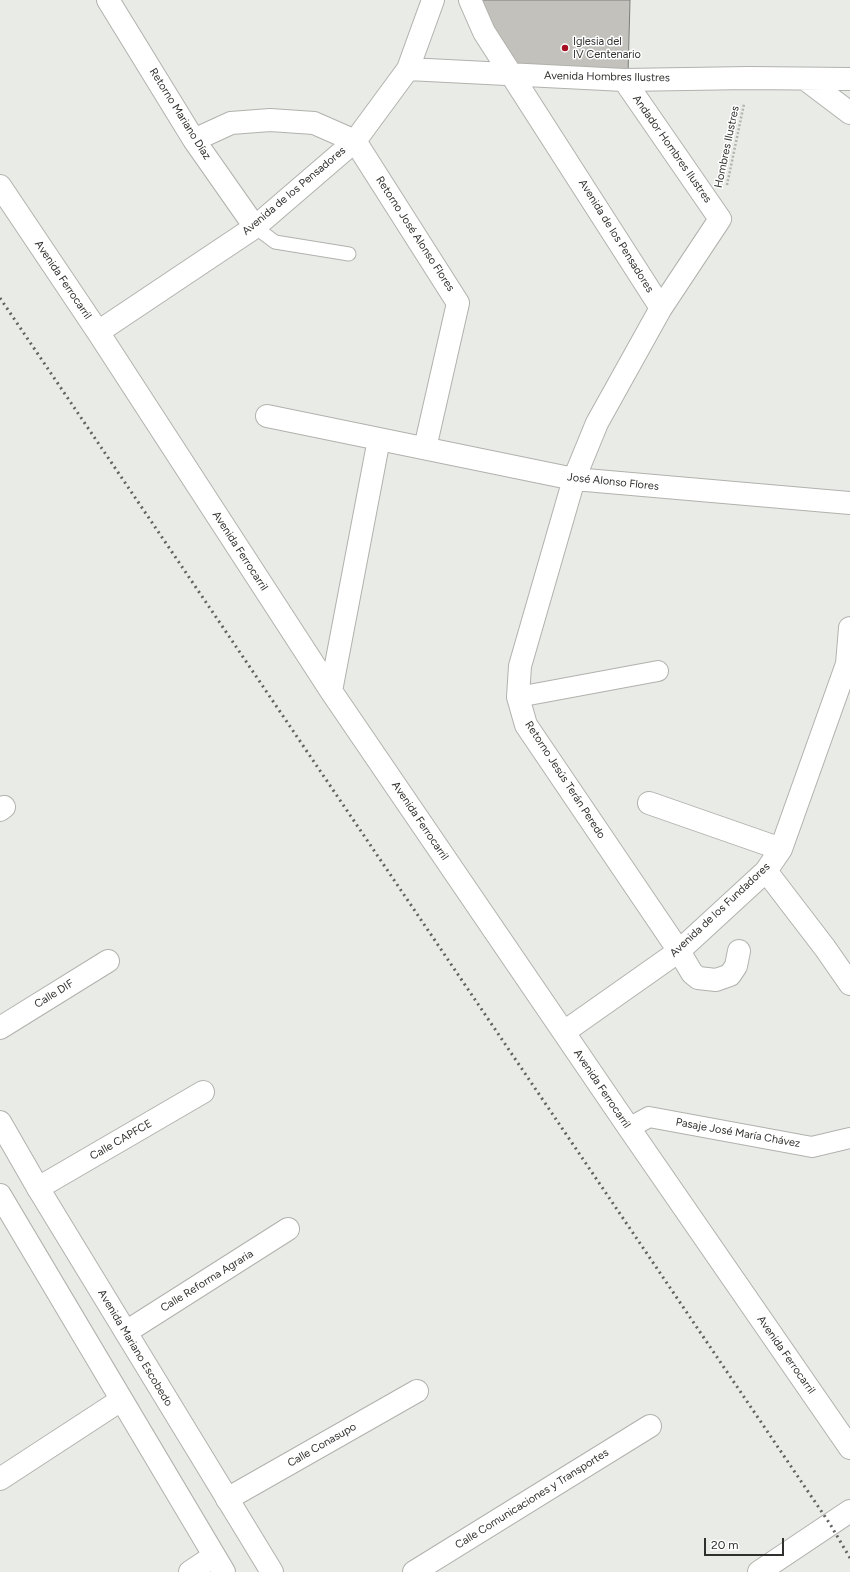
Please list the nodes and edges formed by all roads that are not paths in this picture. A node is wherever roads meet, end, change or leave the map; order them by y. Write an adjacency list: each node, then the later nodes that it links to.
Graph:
1 (108, 0): 10 (street, Retorno Mariano Díaz)
2 (433, 0): 4 (street, Avenida de los Pensadores)
3 (470, 0): 5 (street, Avenida de los Pensadores)
4 (408, 69): 5 (street, Avenida Hombres Ilustres); 11 (street, Avenida de los Pensadores)
5 (513, 74): 8 (street, Avenida Hombres Ilustres); 15 (street, Avenida de los Pensadores)
6 (805, 79): 7 (street, Avenida Hombres Ilustres); 8 (street, Avenida Hombres Ilustres); 9 (street)
7 (850, 79)
8 (624, 80): 15 (street, Andador Hombres Ilustres)
9 (850, 113)
10 (194, 140): 11 (street); 13 (street, Retorno Mariano Díaz)
11 (355, 141): 13 (street, Avenida de los Pensadores); 19 (street, Retorno José Alonso Flores)
12 (0, 186): 16 (street, Avenida Ferrocarril)
13 (255, 227): 14 (lane); 16 (street, Avenida de los Pensadores)
14 (349, 254)
15 (661, 308): 20 (street)
16 (98, 332): 24 (street, Avenida Ferrocarril)
17 (267, 416): 18 (street, José Alonso Flores)
18 (379, 439): 19 (street, José Alonso Flores); 24 (street)
19 (425, 448): 20 (street, José Alonso Flores)
20 (574, 479): 21 (street, José Alonso Flores); 25 (street, Retorno Jesús Terán Peredo)
21 (850, 503)
22 (850, 628): 27 (street, Avenida de los Fundadores)
23 (658, 671): 25 (street)
24 (331, 691): 34 (street, Avenida Ferrocarril)
25 (518, 698): 29 (street, Retorno Jesús Terán Peredo)
26 (649, 803): 27 (street)
27 (782, 850): 28 (street, Avenida de los Fundadores)
28 (766, 871): 29 (street, Avenida de los Fundadores); 32 (street)
29 (678, 951): 30 (street, Retorno Jesús Terán Peredo); 34 (street, Avenida de los Fundadores)
30 (739, 951)
31 (108, 961): 33 (street, Calle DIF)
32 (850, 984)
33 (0, 1028)
34 (564, 1032): 37 (street, Avenida Ferrocarril)
35 (203, 1092): 39 (street, Calle CAPFCE)
36 (0, 1122): 39 (street, Avenida Mariano Escobedo)
37 (629, 1128): 38 (street, Pasaje José María Chávez); 46 (street, Avenida Ferrocarril)
38 (850, 1138)
39 (38, 1188): 42 (street, Avenida Mariano Escobedo)
40 (0, 1195): 44 (street)
41 (288, 1230): 42 (street, Calle Reforma Agraria)
42 (126, 1332): 48 (street, Avenida Mariano Escobedo)
43 (417, 1391): 48 (street, Calle Conasupo)
44 (122, 1400): 47 (street); 50 (street)
45 (650, 1426): 53 (street, Calle Comunicaciones y Transportes)
46 (850, 1448)
47 (0, 1479)
48 (227, 1499): 52 (street, Avenida Mariano Escobedo)
49 (850, 1511): 54 (street)
50 (219, 1564): 51 (street)
51 (190, 1572)
52 (272, 1572)
53 (414, 1572)
54 (758, 1572)

